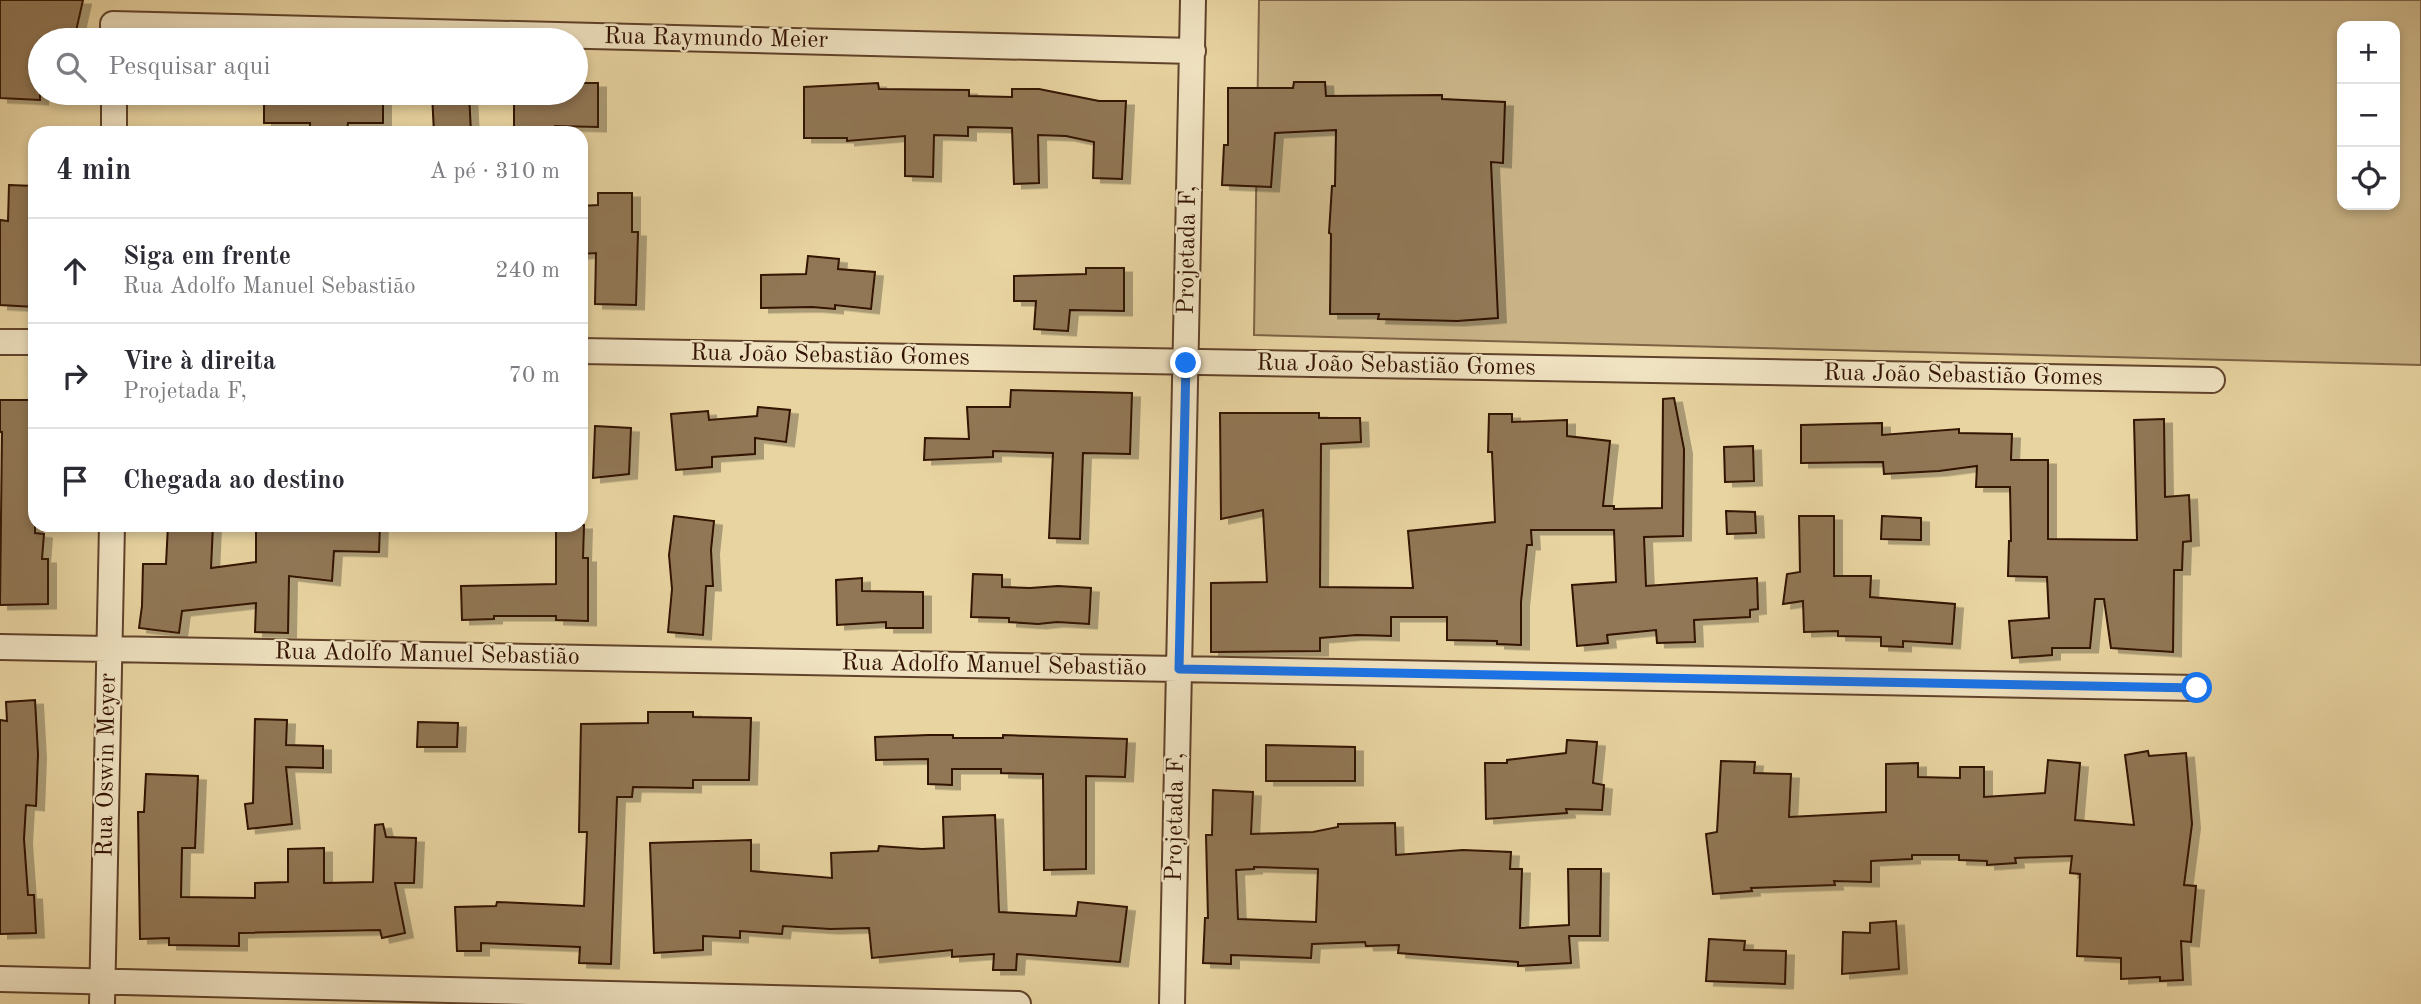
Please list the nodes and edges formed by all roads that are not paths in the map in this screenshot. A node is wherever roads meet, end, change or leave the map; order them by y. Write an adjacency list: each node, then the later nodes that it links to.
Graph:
1 (1193, 0): 3 (street, Projetada F,)
2 (588, 40): 3 (street, Rua Raymundo Meier)
3 (1193, 51): 9 (street, Projetada F,)
4 (114, 105): 5 (street)
5 (114, 126)
6 (0, 342): 7 (street)
7 (28, 342)
8 (588, 351): 9 (street, Rua João Sebastião Gomes)
9 (1186, 363): 10 (street, Rua João Sebastião Gomes); 14 (street, Projetada F,)
10 (2212, 380)
11 (112, 532): 13 (street, Rua Oswin Meyer)
12 (0, 647): 13 (street, Rua Adolfo Manuel Sebastião)
13 (109, 649): 14 (street, Rua Adolfo Manuel Sebastião); 17 (street, Rua Oswin Meyer)
14 (1179, 669): 15 (street, Rua Adolfo Manuel Sebastião); 19 (street, Projetada F,)
15 (2197, 688)
16 (0, 979): 17 (street)
17 (102, 993): 18 (street)
18 (1018, 1004)
19 (1172, 1004)

